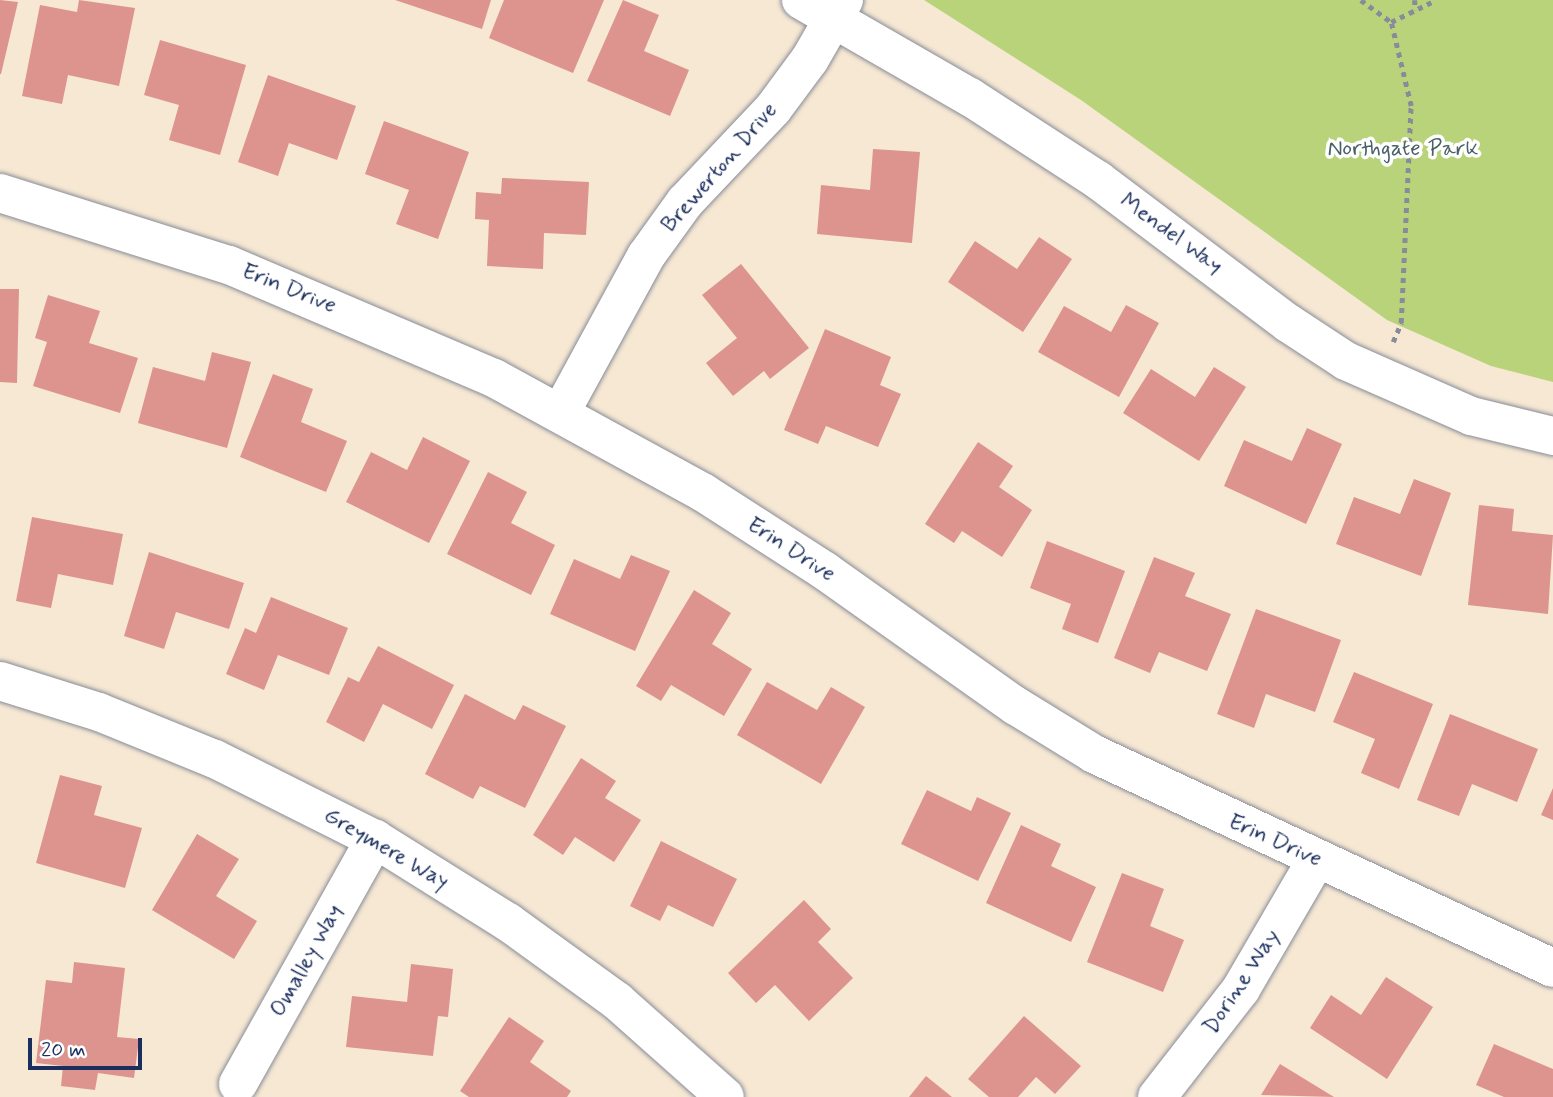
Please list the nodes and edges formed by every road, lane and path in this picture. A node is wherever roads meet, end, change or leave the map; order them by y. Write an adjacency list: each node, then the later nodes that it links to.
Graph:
1 (801, 0): 5 (street, Mendel Way)
2 (1361, 0): 7 (path)
3 (1415, 0): 6 (path)
4 (1436, 0): 6 (path)
5 (840, 9): 9 (street, Mendel Way); 10 (street, Brewerton Drive)
6 (1415, 10): 7 (path)
7 (1391, 22): 9 (path)
8 (0, 192): 10 (street, Erin Drive)
9 (1379, 378): 11 (street, Mendel Way)
10 (561, 412): 14 (street, Erin Drive)
11 (1553, 436)
12 (0, 681): 13 (street, Greymere Way)
13 (376, 839): 16 (street, Omalley Way); 17 (street, Greymere Way)
14 (1316, 860): 15 (street, Erin Drive); 18 (street, Dorine Way)
15 (1553, 968)
16 (238, 1084)
17 (725, 1097)
18 (1157, 1097)

